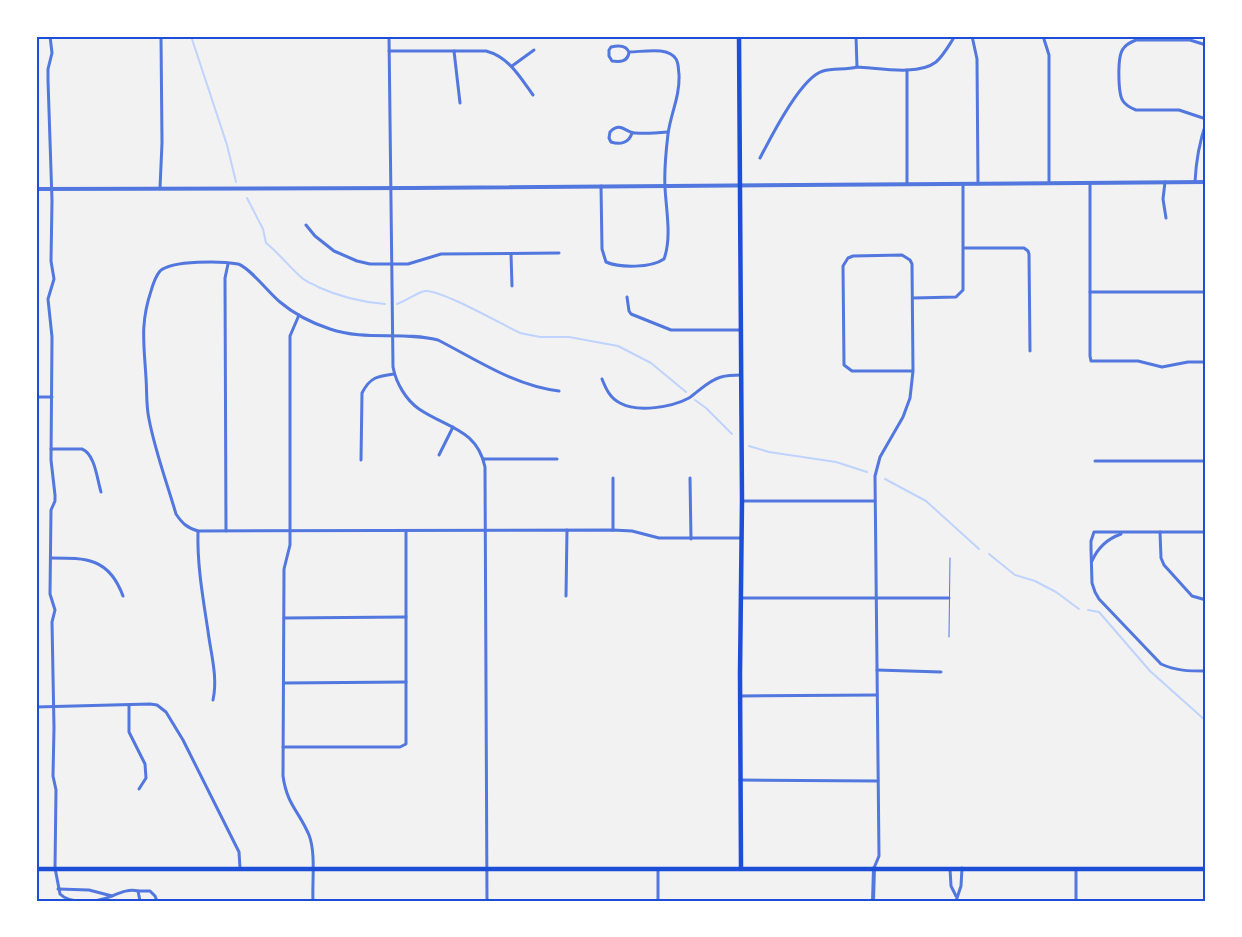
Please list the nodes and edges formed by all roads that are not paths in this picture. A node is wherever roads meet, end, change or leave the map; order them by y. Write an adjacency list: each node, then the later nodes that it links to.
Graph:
1 (50, 36): 35 (street)
2 (161, 36): 36 (street)
3 (389, 36): 11 (street)
4 (739, 36): 34 (main road)
5 (856, 36): 15 (street)
6 (955, 36): 16 (street)
7 (972, 36): 31 (street)
8 (1043, 36): 27 (street)
9 (1206, 45): 19 (street)
10 (534, 50): 14 (street)
11 (389, 51): 12 (street); 37 (street)
12 (454, 51): 14 (street); 18 (street)
13 (629, 52): 13 (street); 21 (street)
14 (512, 66): 17 (street)
15 (857, 67): 16 (street); 23 (street)
16 (907, 70): 29 (street)
17 (533, 95)
18 (460, 102)
19 (1206, 119)
20 (1206, 123): 25 (street)
21 (668, 132): 22 (street); 33 (street)
22 (632, 133): 22 (street)
23 (760, 158)
24 (1165, 182): 25 (street); 28 (street); 39 (street)
25 (1195, 182): 26 (street)
26 (1206, 182)
27 (1049, 183): 28 (street); 31 (street)
28 (1090, 183): 47 (street)
29 (907, 184): 30 (street); 34 (street)
30 (963, 184): 31 (street); 41 (street)
31 (978, 184)
32 (601, 185): 33 (street); 33 (street); 37 (street)
33 (665, 185): 34 (street)
34 (740, 185): 52 (main road)
35 (51, 188): 36 (street); 38 (street); 62 (street)
36 (160, 188): 37 (street)
37 (391, 188): 45 (street)
38 (36, 189)
39 (1166, 218)
40 (306, 225): 45 (street)
41 (964, 248): 50 (street); 54 (street)
42 (559, 253): 43 (street)
43 (511, 254): 45 (street); 46 (street)
44 (228, 264): 51 (street); 79 (street); 80 (street)
45 (392, 264): 53 (street)
46 (512, 286)
47 (1090, 292): 48 (street); 55 (street)
48 (1206, 292)
49 (627, 297): 52 (street)
50 (913, 298): 56 (street); 56 (street)
51 (299, 315): 53 (street); 81 (street)
52 (742, 330): 58 (main road)
53 (392, 336): 57 (street); 60 (street)
54 (1030, 351)
55 (1206, 362)
56 (913, 371): 75 (street)
57 (394, 374): 63 (street); 67 (street)
58 (742, 375): 59 (street); 74 (main road)
59 (602, 379)
60 (559, 391)
61 (36, 397): 62 (street)
62 (52, 397): 64 (street)
63 (453, 427): 65 (street); 68 (street)
64 (51, 449): 73 (street); 88 (street)
65 (439, 455)
66 (557, 459): 68 (street)
67 (361, 460)
68 (484, 460): 76 (street)
69 (1096, 461): 70 (street)
70 (1206, 461)
71 (613, 478): 78 (street)
72 (690, 478): 87 (street)
73 (100, 492)
74 (742, 501): 75 (street); 86 (main road)
75 (876, 501): 94 (street)
76 (486, 530): 77 (street); 82 (street); 118 (street)
77 (567, 530): 78 (street); 92 (street)
78 (613, 530): 87 (street)
79 (198, 531): 80 (street); 107 (street)
80 (226, 531): 81 (street)
81 (290, 532): 82 (street); 98 (street)
82 (406, 532): 97 (street)
83 (1160, 532): 84 (street); 85 (street); 96 (street)
84 (1206, 532)
85 (1124, 534): 90 (street); 90 (street)
86 (742, 538): 87 (street); 93 (main road)
87 (691, 539)
88 (51, 558): 91 (street); 109 (street)
89 (950, 558): 95 (lane)
90 (1092, 561): 101 (street)
91 (123, 596)
92 (566, 596)
93 (741, 598): 94 (street); 106 (main road)
94 (876, 598): 95 (street); 100 (street)
95 (949, 598): 99 (lane)
96 (1206, 600)
97 (406, 617): 98 (street); 104 (street)
98 (284, 618): 103 (street)
99 (949, 637)
100 (877, 670): 102 (street); 105 (street)
101 (1206, 671)
102 (941, 672)
103 (284, 682): 104 (street); 111 (street)
104 (406, 682): 111 (street)
105 (877, 695): 106 (street); 113 (street)
106 (740, 696): 112 (main road)
107 (212, 700)
108 (129, 705): 109 (street); 114 (street); 117 (street)
109 (54, 706): 110 (street); 116 (street)
110 (36, 707)
111 (283, 747): 125 (street)
112 (740, 780): 113 (street); 120 (main road)
113 (878, 781): 121 (street)
114 (139, 789)
115 (36, 868): 116 (main road)
116 (54, 868): 117 (main road); 127 (street)
117 (240, 868): 125 (main road)
118 (486, 868): 119 (main road); 125 (main road); 134 (street)
119 (658, 868): 120 (main road); 135 (street)
120 (741, 868): 121 (main road)
121 (874, 868): 122 (main road); 136 (street)
122 (950, 868): 123 (main road); 130 (street)
123 (962, 868): 124 (main road); 130 (street)
124 (1076, 868): 126 (main road); 137 (street)
125 (312, 869): 133 (street)
126 (1206, 869)
127 (58, 889): 129 (street); 129 (street)
128 (138, 891): 129 (street); 131 (street); 132 (street)
129 (112, 896)
130 (956, 899)
131 (140, 901)
132 (157, 901)
133 (313, 901)
134 (487, 901)
135 (658, 901)
136 (873, 901)
137 (1076, 901)

